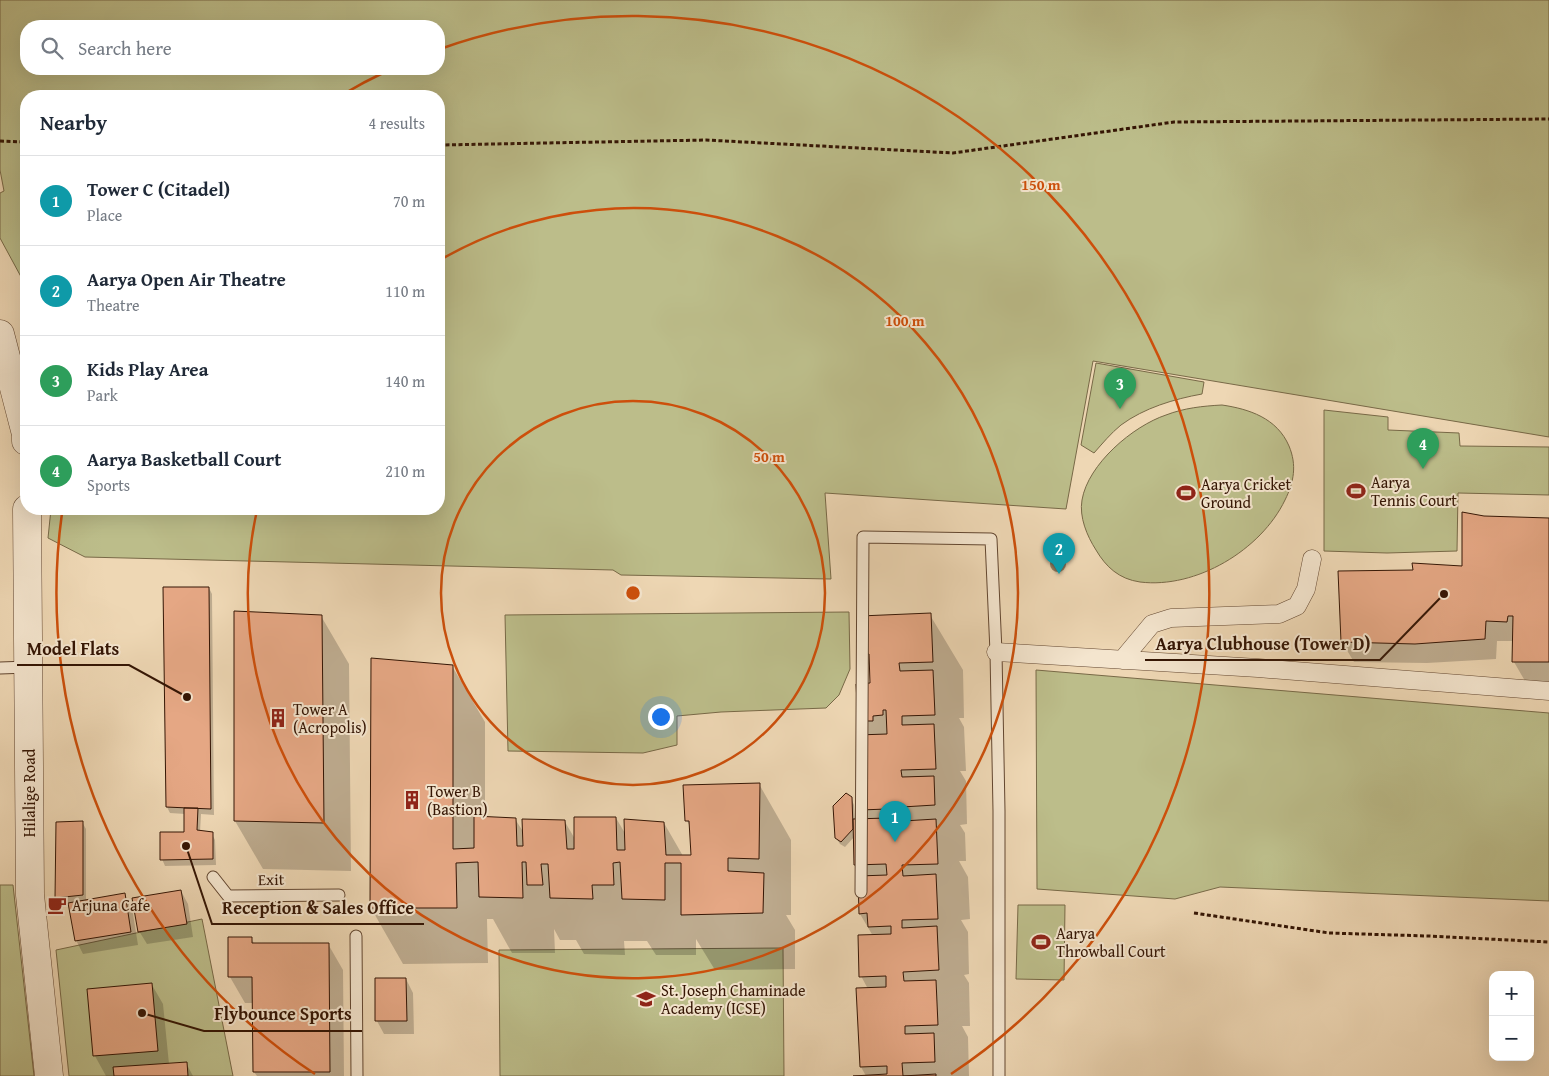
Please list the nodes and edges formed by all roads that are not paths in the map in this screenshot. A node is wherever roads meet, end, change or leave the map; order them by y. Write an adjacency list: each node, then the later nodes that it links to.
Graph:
1 (0, 334): 2 (street)
2 (20, 411)
3 (27, 515): 7 (street, Hilalige Road)
4 (1312, 559): 6 (street)
5 (996, 652): 6 (street); 11 (lane); 16 (lane)
6 (1122, 660): 9 (street)
7 (28, 667): 8 (lane); 14 (street, Hilalige Road)
8 (0, 668)
9 (1549, 691)
10 (212, 877): 12 (lane, Exit)
11 (861, 892)
12 (339, 895)
13 (356, 936): 15 (lane)
14 (49, 1076)
15 (357, 1076)
16 (999, 1076)

